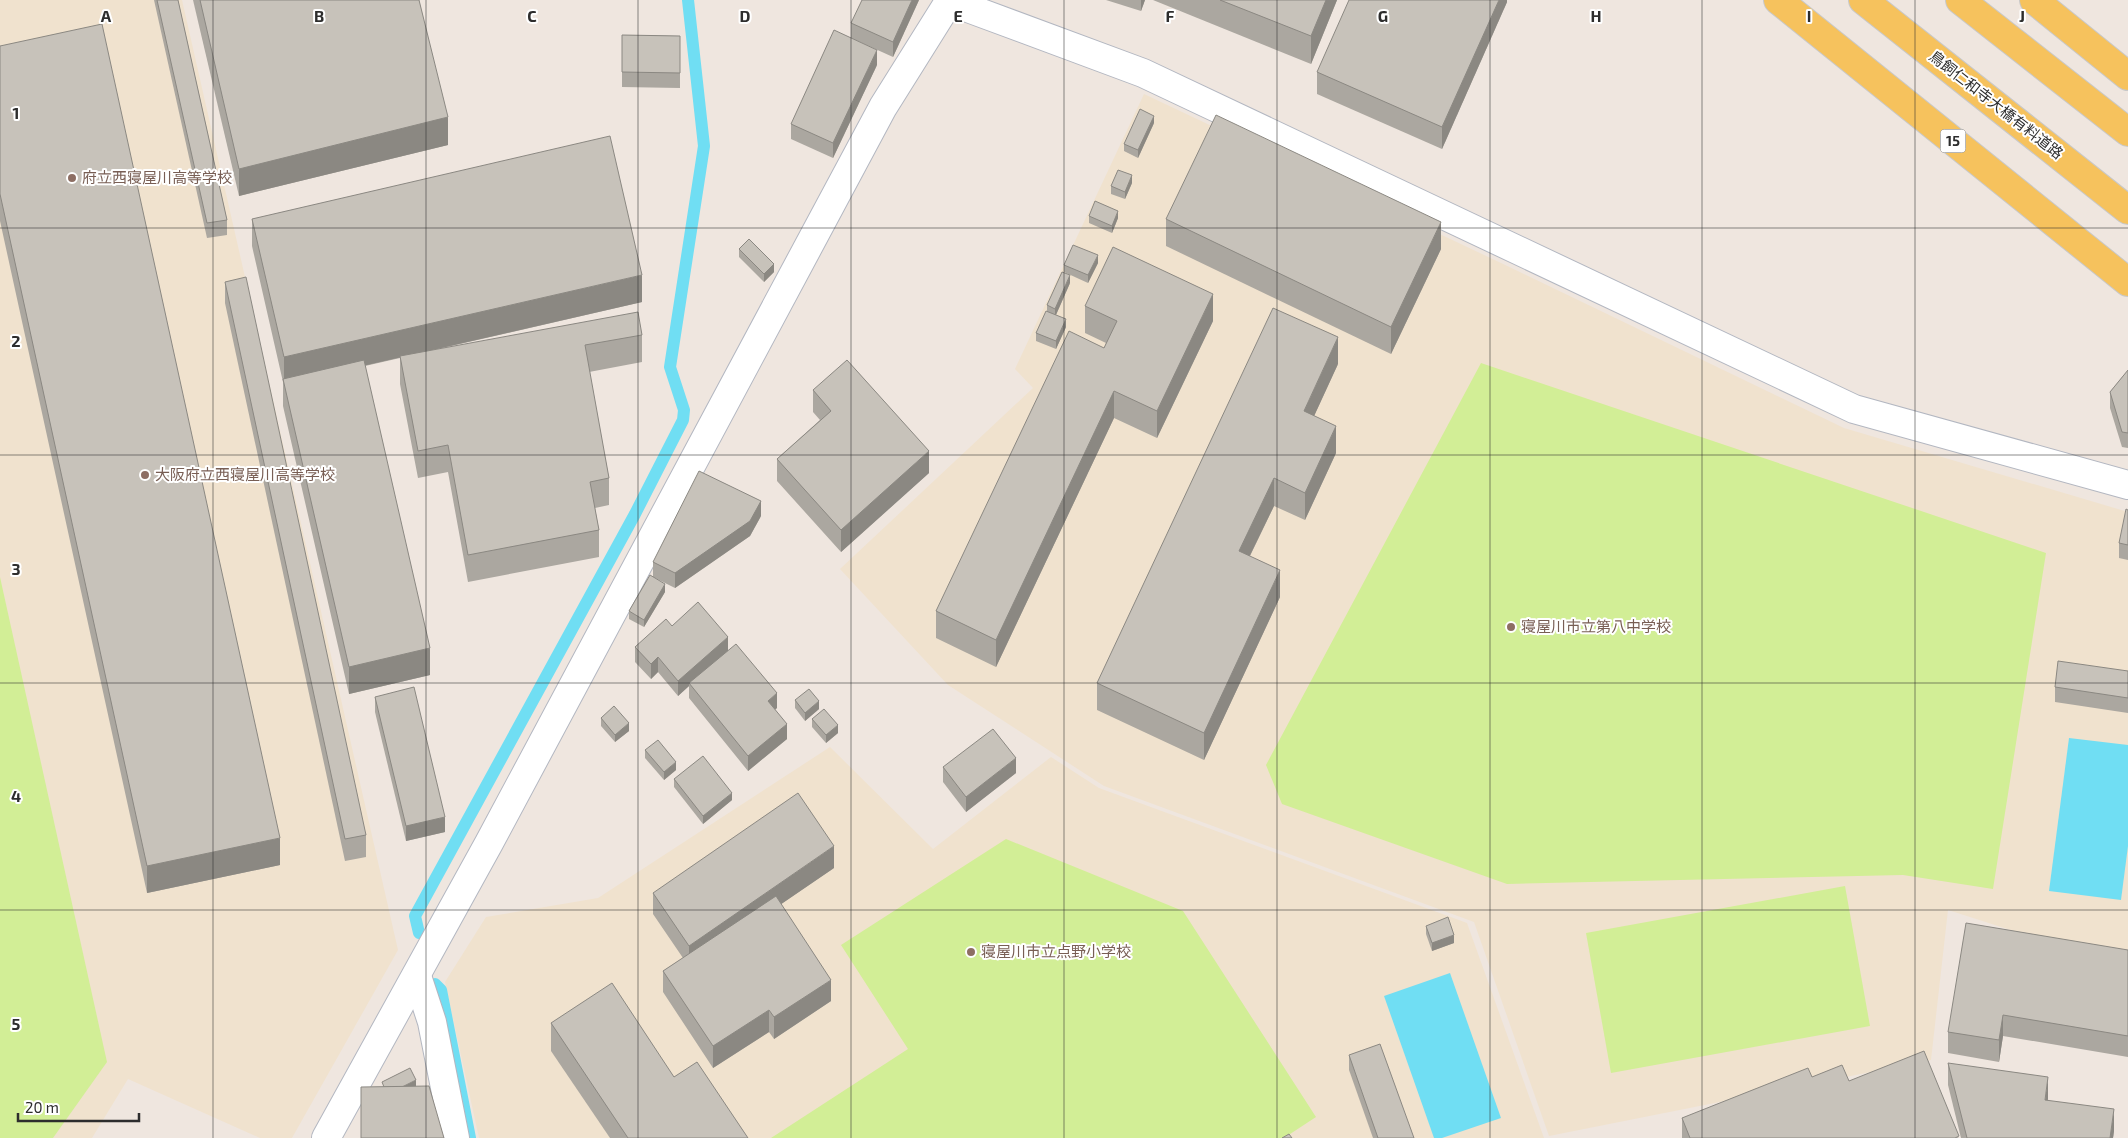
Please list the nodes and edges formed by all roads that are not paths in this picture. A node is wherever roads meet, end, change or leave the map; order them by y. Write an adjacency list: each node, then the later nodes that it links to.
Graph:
1 (949, 0): 10 (street); 11 (street)
2 (1778, 0): 9 (main road, 15)
3 (1863, 0): 8 (main road, 鳥飼仁和寺大橋有料道路)
4 (1960, 0): 7 (main road)
5 (2034, 0): 6 (main road)
6 (2128, 76)
7 (2128, 132)
8 (2128, 210)
9 (2128, 282)
10 (2128, 485)
11 (417, 976): 12 (street); 13 (street)
12 (326, 1138)
13 (455, 1138)

